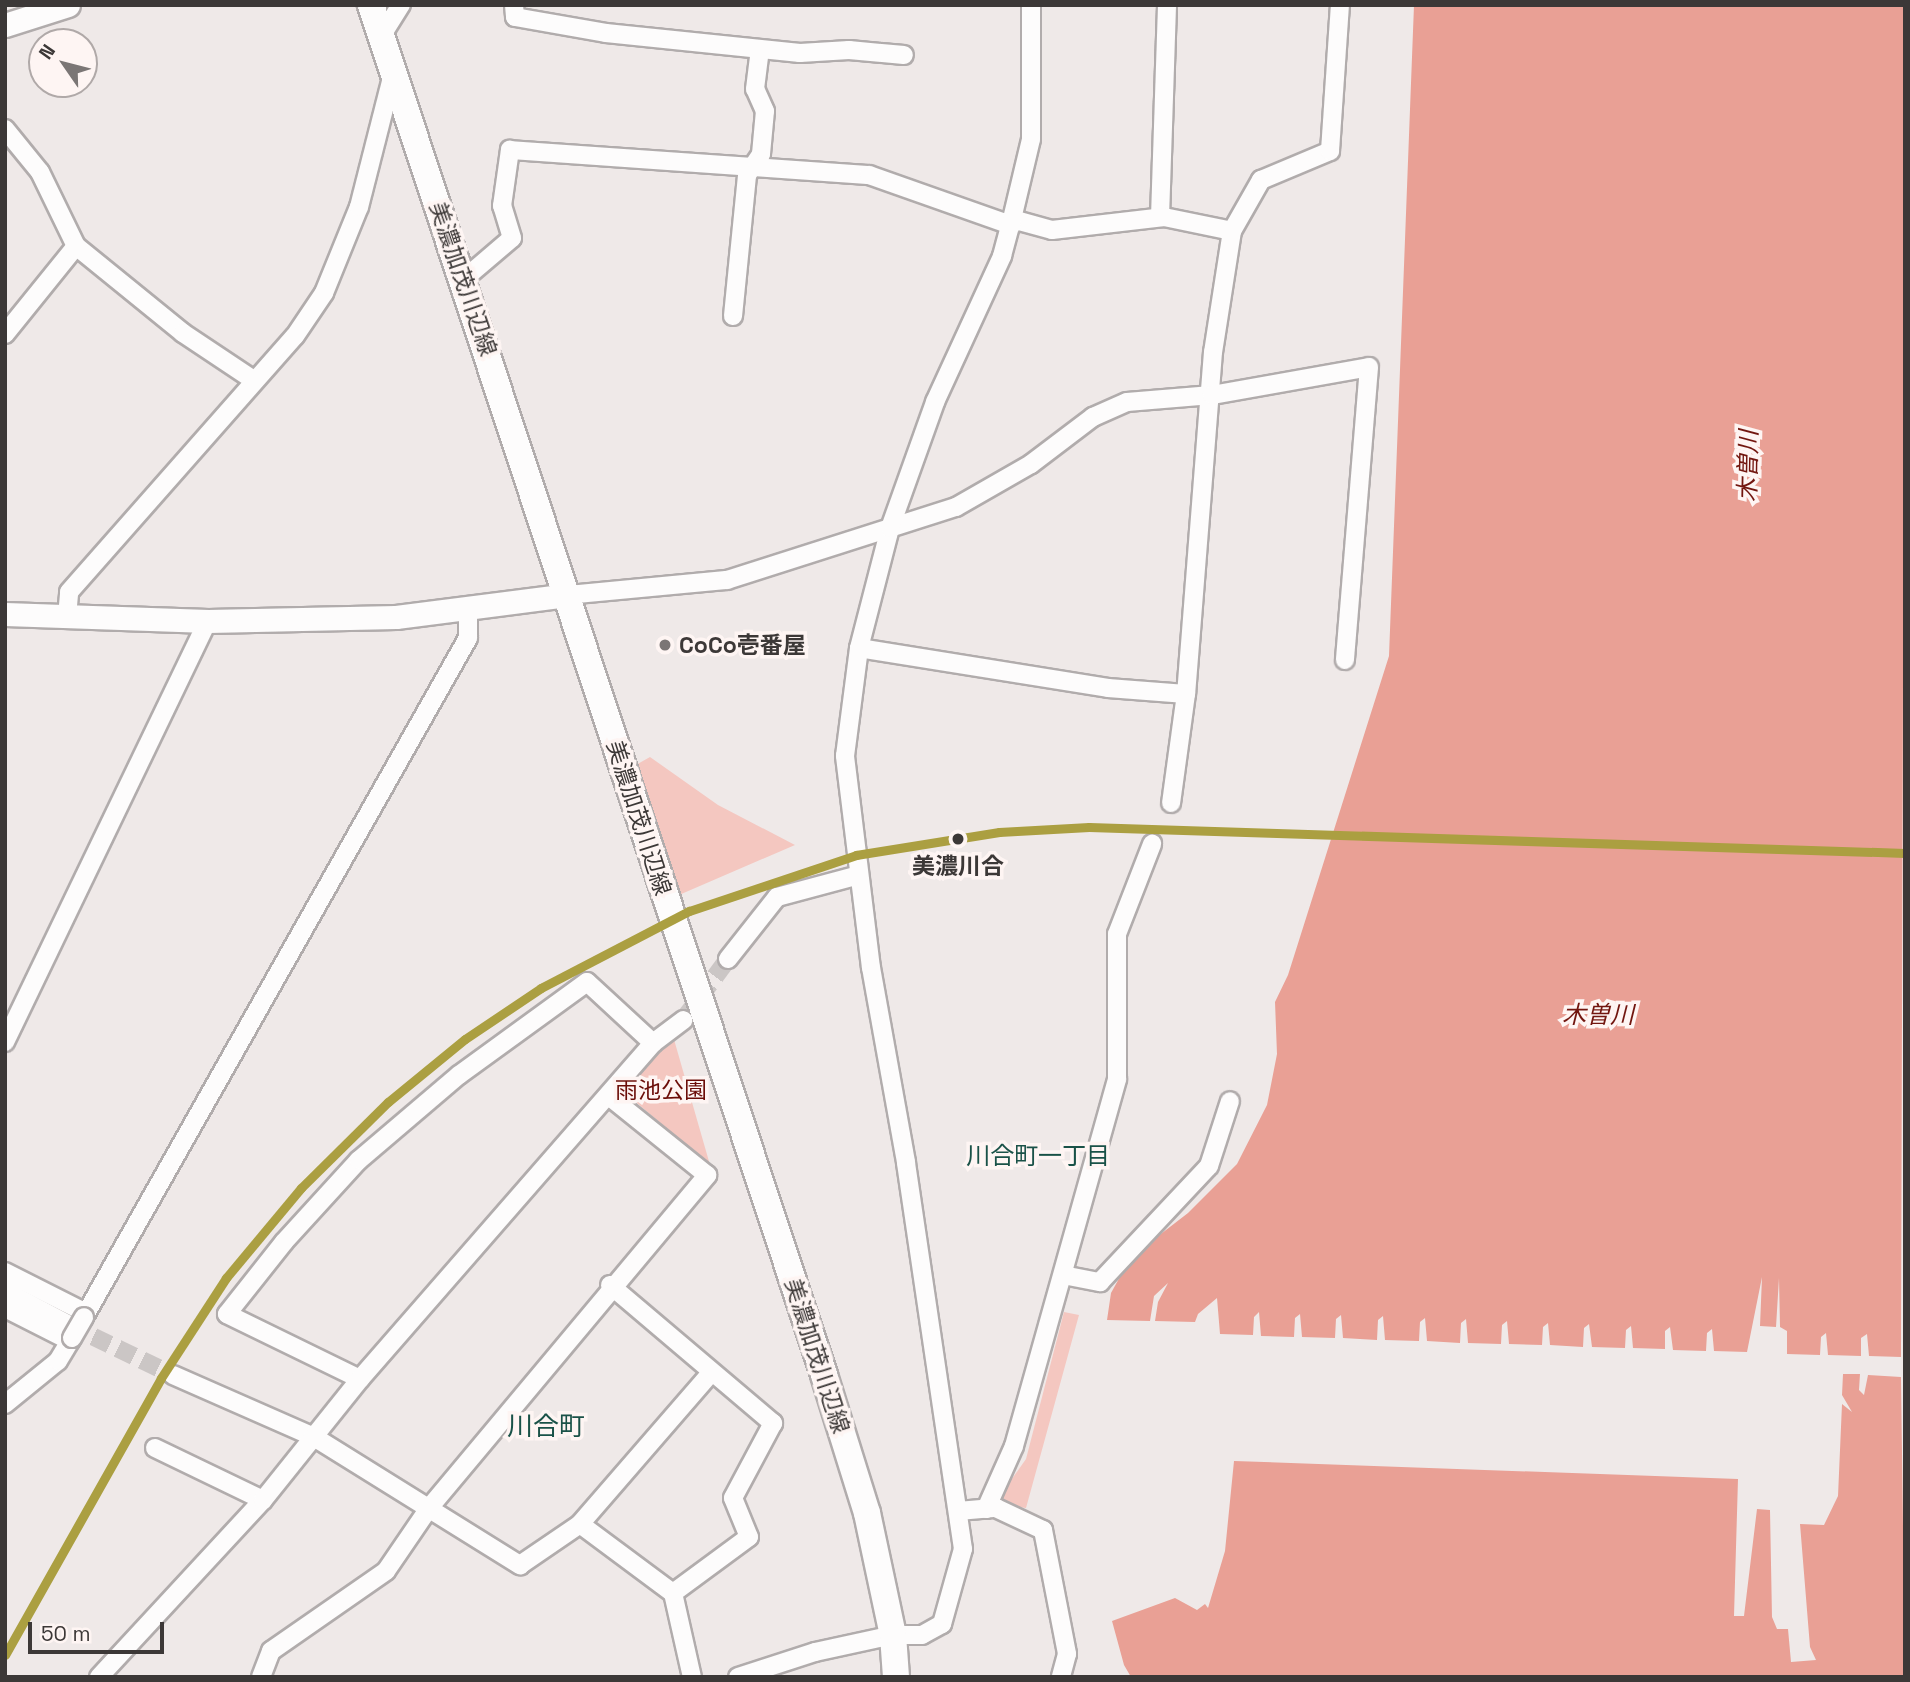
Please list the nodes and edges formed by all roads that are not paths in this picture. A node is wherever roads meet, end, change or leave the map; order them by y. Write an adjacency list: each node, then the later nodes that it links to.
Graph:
1 (68, 5): 8 (street)
2 (371, 5): 9 (main road, 美濃加茂川辺線)
3 (401, 5): 9 (street)
4 (514, 5): 10 (street)
5 (1031, 5): 16 (street)
6 (1167, 5): 15 (street)
7 (1340, 5): 17 (street)
8 (5, 25)
9 (382, 34): 12 (main road, 美濃加茂川辺線)
10 (760, 49): 11 (street); 14 (street)
11 (904, 55)
12 (393, 74): 19 (main road, 美濃加茂川辺線); 22 (street)
13 (5, 129): 18 (street)
14 (751, 168): 16 (street); 19 (street); 20 (street)
15 (1160, 217): 16 (street); 17 (street)
16 (1012, 222): 24 (street)
17 (1232, 231): 23 (street)
18 (76, 246): 21 (street); 22 (street)
19 (464, 279): 25 (main road, 美濃加茂川辺線)
20 (733, 316)
21 (5, 334)
22 (252, 379): 28 (street)
23 (1212, 395): 24 (street); 31 (street); 32 (street)
24 (890, 528): 25 (street); 30 (street)
25 (567, 595): 26 (street); 60 (main road, 美濃加茂川辺線)
26 (468, 608): 29 (street); 47 (street)
27 (5, 614): 28 (street)
28 (67, 617): 29 (street)
29 (208, 621): 38 (street)
30 (859, 649): 32 (street); 35 (street)
31 (1345, 660)
32 (1186, 694): 33 (street)
33 (1171, 803)
34 (1152, 844): 43 (street)
35 (859, 875): 36 (street); 57 (street)
36 (728, 959)
37 (682, 1020): 39 (street)
38 (5, 1042)
39 (653, 1043): 40 (street); 50 (street)
40 (610, 1097): 44 (street); 50 (street)
41 (1230, 1101): 43 (street)
42 (5, 1272): 47 (street)
43 (1063, 1275): 56 (street)
44 (610, 1285): 48 (street); 55 (street)
45 (5, 1291): 47 (street)
46 (5, 1308): 47 (street)
47 (76, 1327): 51 (street)
48 (711, 1373): 58 (street); 59 (street)
49 (173, 1376): 52 (street)
50 (360, 1379): 52 (street)
51 (5, 1404)
52 (314, 1437): 54 (street); 55 (street)
53 (155, 1448): 54 (street)
54 (263, 1500): 61 (street)
55 (429, 1508): 58 (street); 62 (street)
56 (986, 1509): 57 (street); 66 (street)
57 (958, 1511): 60 (street)
58 (580, 1524): 59 (street)
59 (673, 1593): 63 (street)
60 (893, 1635): 64 (street); 65 (main road, 美濃加茂川辺線)
61 (99, 1677)
62 (261, 1677)
63 (692, 1677)
64 (738, 1677)
65 (897, 1677)
66 (1061, 1677)

